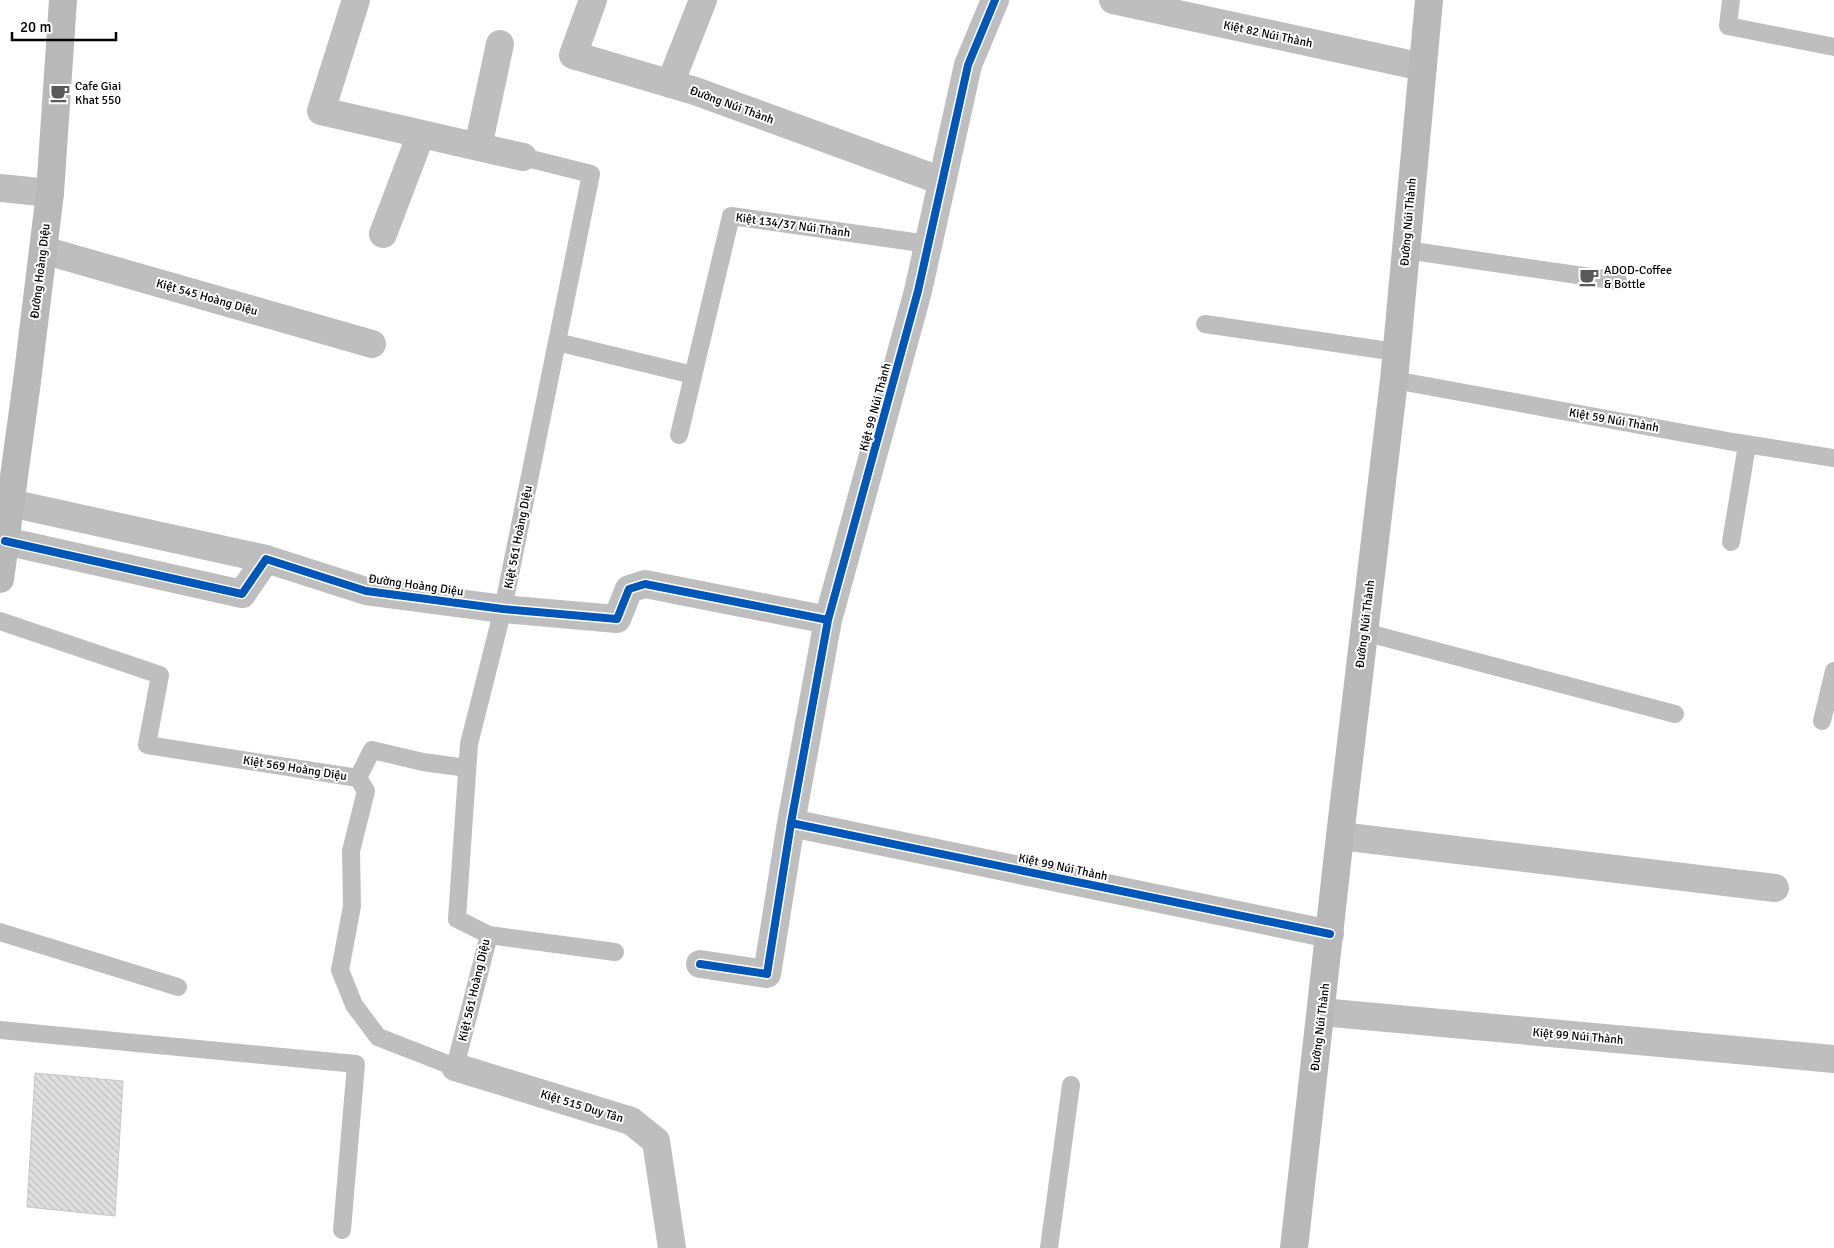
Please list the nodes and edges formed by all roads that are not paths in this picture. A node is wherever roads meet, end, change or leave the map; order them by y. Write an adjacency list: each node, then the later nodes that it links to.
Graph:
1 (63, 0): 18 (main road, Đường Hoàng Diệu)
2 (355, 0): 13 (street)
3 (593, 0): 12 (street, Đường Núi Thành)
4 (703, 0): 12 (street)
5 (995, 0): 16 (street, Kiệt 99 Núi Thành)
6 (1116, 0): 11 (street, Kiệt 82 Núi Thành)
7 (1429, 0): 11 (main road, Đường Núi Thành)
8 (1731, 0): 10 (lane)
9 (500, 44): 14 (street)
10 (1834, 48)
11 (1422, 67): 22 (main road, Đường Núi Thành)
12 (670, 84): 16 (street, Đường Núi Thành)
13 (421, 134): 14 (street); 19 (street)
14 (478, 147): 15 (street)
15 (523, 157): 25 (lane, Kiệt 561 Hoàng Diệu)
16 (942, 181): 20 (street, Kiệt 99 Núi Thành)
17 (0, 188): 18 (street)
18 (50, 193): 21 (main road, Đường Hoàng Diệu)
19 (383, 234)
20 (928, 244): 28 (lane, Kiệt 134/37 Núi Thành); 40 (street, Kiệt 99 Núi Thành)
21 (43, 250): 26 (street, Kiệt 545 Hoàng Diệu); 33 (main road, Đường Hoàng Diệu)
22 (1406, 250): 23 (lane); 27 (main road, Đường Núi Thành)
23 (1618, 281)
24 (1205, 324): 27 (lane)
25 (557, 342): 28 (lane); 39 (lane, Kiệt 561 Hoàng Diệu)
26 (372, 344)
27 (1396, 352): 29 (main road, Đường Núi Thành)
28 (693, 375): 30 (lane, Kiệt 134/37 Núi Thành)
29 (1394, 380): 31 (lane, Kiệt 59 Núi Thành); 42 (main road, Đường Núi Thành)
30 (680, 435)
31 (1747, 445): 32 (lane, Kiệt 59 Núi Thành); 35 (lane)
32 (1834, 458)
33 (7, 464): 34 (main road, Đường Hoàng Diệu)
34 (10, 503): 36 (main road, Đường Hoàng Diệu); 37 (street, Đường Hoàng Diệu)
35 (1731, 542)
36 (3, 544): 37 (street); 38 (main road, Đường Hoàng Diệu)
37 (266, 559): 39 (street, Đường Hoàng Diệu)
38 (0, 579)
39 (503, 609): 40 (street, Đường Hoàng Diệu); 46 (lane, Kiệt 561 Hoàng Diệu)
40 (828, 620): 48 (street, Kiệt 99 Núi Thành)
41 (0, 621): 47 (lane, Kiệt 569 Hoàng Diệu)
42 (1364, 632): 44 (lane); 49 (main road, Đường Núi Thành)
43 (1834, 671): 45 (lane)
44 (1675, 714)
45 (1822, 721)
46 (467, 768): 47 (lane); 53 (lane, Kiệt 561 Hoàng Diệu)
47 (358, 778): 60 (lane, Kiệt 569 Hoàng Diệu)
48 (791, 823): 52 (street, Kiệt 99 Núi Thành); 55 (street, Kiệt 99 Núi Thành)
49 (1340, 836): 50 (street); 52 (main road, Đường Núi Thành)
50 (1775, 888)
51 (0, 932): 56 (lane)
52 (1330, 934): 57 (main road, Đường Núi Thành)
53 (489, 935): 54 (lane); 60 (lane, Kiệt 561 Hoàng Diệu)
54 (615, 952)
55 (700, 964)
56 (178, 987)
57 (1321, 1012): 59 (street, Kiệt 99 Núi Thành); 65 (main road, Đường Núi Thành)
58 (0, 1030): 62 (lane)
59 (1834, 1060)
60 (456, 1067): 63 (street, Kiệt 515 Duy Tân)
61 (1071, 1086): 64 (lane)
62 (342, 1230)
63 (672, 1248)
64 (1048, 1248)
65 (1294, 1248)

